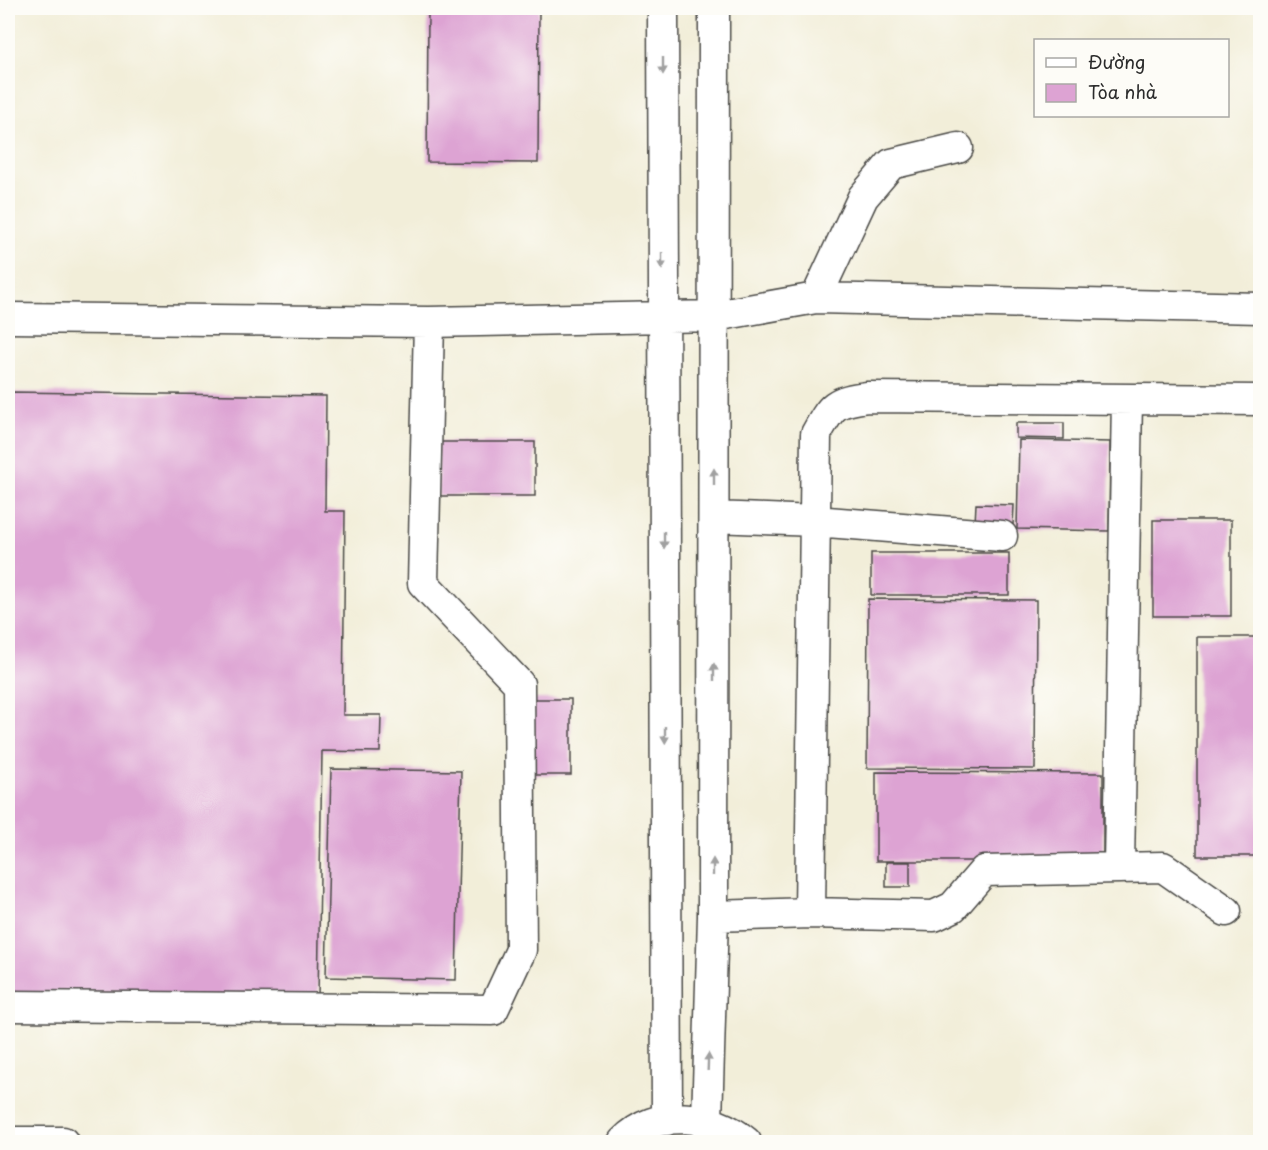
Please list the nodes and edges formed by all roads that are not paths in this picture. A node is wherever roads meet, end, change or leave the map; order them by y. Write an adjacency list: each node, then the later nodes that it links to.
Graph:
1 (663, 8): 6 (street, one-way to 6)
2 (714, 8): 7 (street)
3 (958, 148): 4 (street)
4 (816, 298): 5 (street); 7 (street)
5 (1260, 308)
6 (662, 316): 7 (street); 9 (street); 20 (street, one-way to 20)
7 (715, 316): 12 (street, one-way to 7)
8 (8, 318): 9 (street)
9 (429, 322): 19 (street)
10 (1128, 399): 11 (street); 13 (street); 15 (street)
11 (1260, 400)
12 (714, 517): 13 (street); 18 (street, one-way to 12)
13 (814, 521): 14 (street); 17 (street)
14 (1002, 536)
15 (1119, 866): 16 (street); 17 (street)
16 (1226, 911)
17 (810, 913): 18 (street)
18 (713, 916): 21 (street, one-way to 18)
19 (8, 1006)
20 (667, 1120): 21 (street); 22 (street)
21 (728, 1131): 25 (street)
22 (616, 1141)
23 (8, 1142): 24 (street)
24 (63, 1143)
25 (772, 1143)

